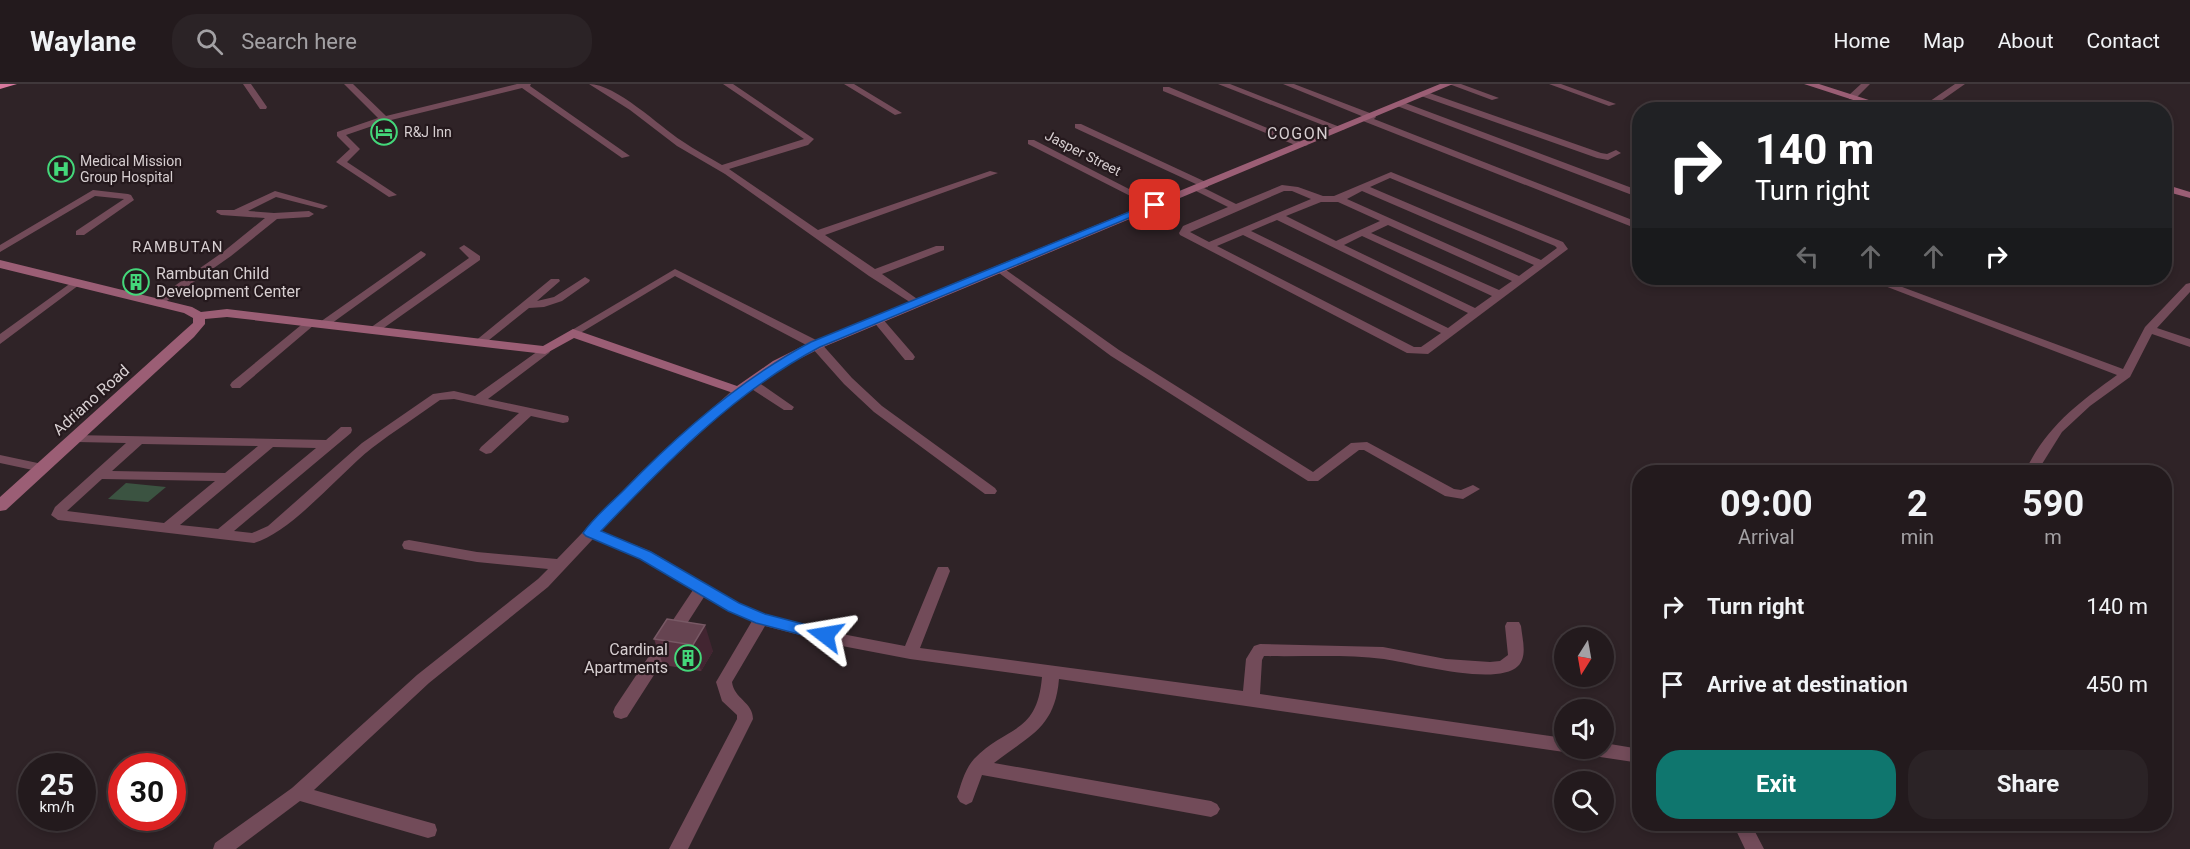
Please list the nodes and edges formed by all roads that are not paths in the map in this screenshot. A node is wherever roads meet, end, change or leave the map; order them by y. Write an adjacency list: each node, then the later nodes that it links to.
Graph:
1 (12, 84): 16 (highway)
2 (247, 84): 25 (street)
3 (348, 84): 28 (street)
4 (525, 84): 28 (street); 34 (street)
5 (593, 84): 35 (street)
6 (727, 84): 35 (street)
7 (848, 84): 26 (street)
8 (1222, 84): 30 (street)
9 (1287, 84): 27 (street)
10 (1448, 84): 18 (street)
11 (1453, 84): 20 (street)
12 (1553, 84): 24 (street)
13 (1809, 84): 19 (street)
14 (1866, 84): 19 (street)
15 (1961, 84): 22 (street)
16 (0, 86)
17 (1166, 89): 32 (street)
18 (1424, 94): 23 (street); 33 (street)
19 (1852, 97): 21 (street)
20 (1495, 98)
21 (1864, 102)
22 (1933, 102)
23 (1400, 104): 27 (street); 40 (street)
24 (1612, 104)
25 (263, 107)
26 (898, 113)
27 (1369, 118): 30 (street); 54 (street)
28 (384, 119): 41 (street)
29 (1078, 126): 37 (street)
30 (1341, 129): 32 (street)
31 (1031, 142): 45 (street, Jasper Street)
32 (1303, 145): 37 (street)
33 (1616, 153)
34 (625, 156)
35 (722, 168): 58 (street)
36 (993, 173): 58 (street)
37 (1201, 187): 45 (street); 47 (street)
38 (1361, 187): 43 (street); 66 (street); 66 (street)
39 (2172, 189): 42 (street)
40 (1632, 192)
41 (392, 195)
42 (2190, 195)
43 (1338, 198): 44 (street); 53 (street)
44 (1319, 199): 47 (street); 52 (street)
45 (1155, 205): 67 (street)
46 (322, 206): 49 (street)
47 (1235, 207): 60 (street)
48 (221, 212): 49 (street)
49 (236, 213): 51 (street)
50 (309, 214): 51 (street)
51 (274, 216): 76 (street)
52 (1276, 216): 55 (street); 59 (street)
53 (1388, 220): 57 (street); 70 (street)
54 (1632, 224)
55 (1243, 231): 60 (street); 87 (street)
56 (80, 233): 63 (street)
57 (1363, 233): 59 (street); 75 (street)
58 (817, 234): 68 (street)
59 (1335, 245): 79 (street)
60 (1207, 246): 87 (street)
61 (464, 248): 86 (street)
62 (940, 248): 68 (street)
63 (0, 249)
64 (421, 254): 83 (street)
65 (0, 264): 72 (street)
66 (1540, 264): 70 (street)
67 (999, 268): 77 (street); 113 (street)
68 (873, 274): 77 (street)
69 (585, 280): 78 (street)
70 (1518, 280): 75 (street)
71 (555, 281): 78 (street)
72 (75, 283): 76 (street); 85 (street)
73 (1888, 285): 95 (street)
74 (2190, 286): 84 (street)
75 (1498, 294): 79 (street)
76 (157, 303): 80 (street)
77 (916, 303): 81 (street)
78 (526, 304): 90 (street)
79 (1475, 312): 87 (street)
80 (199, 316): 82 (street); 103 (street, Adriano Road)
81 (877, 319): 92 (street); 94 (street)
82 (310, 323): 83 (street); 96 (street)
83 (324, 324): 86 (street)
84 (2149, 329): 91 (street); 95 (street)
85 (6, 330): 89 (street)
86 (374, 330): 90 (street)
87 (1448, 332)
88 (573, 333): 92 (street); 93 (street); 97 (street)
89 (0, 340)
90 (480, 342): 93 (street)
91 (2190, 343)
92 (816, 345): 97 (street); 114 (street)
93 (544, 350): 98 (street)
94 (909, 357)
95 (2126, 374): 109 (street)
96 (236, 385)
97 (745, 387): 99 (street); 117 (street)
98 (478, 400): 100 (street); 118 (street)
99 (788, 408)
100 (529, 411): 101 (street); 107 (street)
101 (563, 418)
102 (346, 430): 106 (street)
103 (77, 438): 104 (street); 110 (street, Adriano Road)
104 (139, 439): 105 (street); 111 (street)
105 (271, 442): 106 (street); 112 (street)
106 (330, 444): 118 (street)
107 (486, 450)
108 (0, 459): 110 (street)
109 (2035, 465)
110 (42, 468): 115 (street, Adriano Road)
111 (98, 475): 112 (street); 116 (street)
112 (228, 477): 116 (street)
113 (1473, 489)
114 (990, 491)
115 (0, 506)
116 (168, 527): 118 (street)
117 (591, 533): 120 (street); 122 (street)
118 (221, 534)
119 (409, 545): 120 (street)
120 (561, 565): 133 (street)
121 (943, 570): 125 (street)
122 (702, 588): 123 (street); 128 (street)
123 (761, 619): 125 (street); 139 (street)
124 (1513, 626): 127 (street)
125 (910, 653): 126 (street)
126 (1051, 672): 127 (street); 132 (street)
127 (1251, 699): 129 (street)
128 (621, 712)
129 (1554, 744)
130 (1614, 752): 131 (street)
131 (1632, 755)
132 (978, 767): 134 (street); 135 (street)
133 (298, 793): 136 (street); 138 (street)
134 (966, 797)
135 (1211, 809)
136 (428, 830)
137 (1746, 831): 140 (street)
138 (222, 849)
139 (678, 849)
140 (1755, 849)

